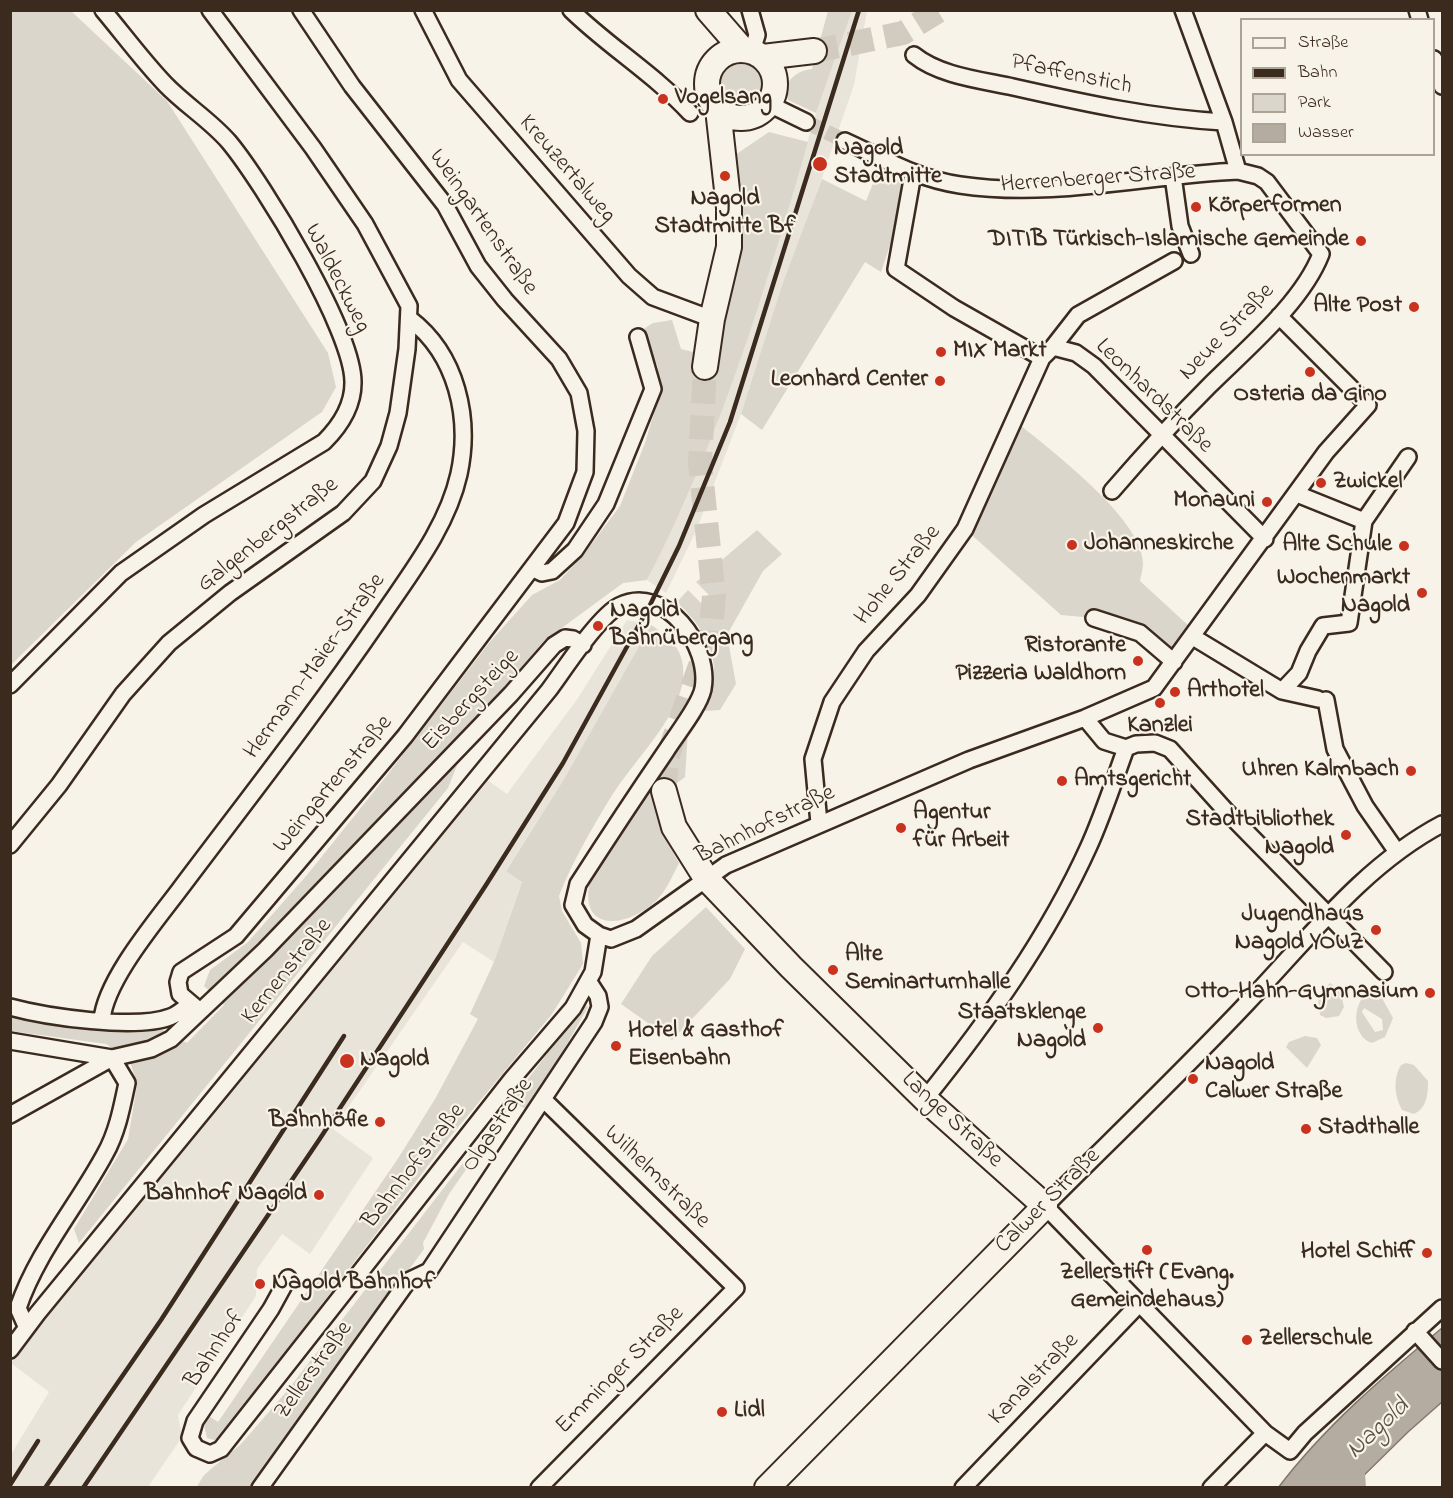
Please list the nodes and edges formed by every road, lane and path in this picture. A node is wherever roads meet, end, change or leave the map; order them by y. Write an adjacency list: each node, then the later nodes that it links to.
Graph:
1 (103, 10): 45 (street, Waldeckweg)
2 (210, 10): 29 (street, Galgenbergstraße)
3 (301, 10): 40 (street, Weingartenstraße)
4 (423, 10): 30 (street, Kreuzertalweg)
5 (572, 10): 16 (street)
6 (707, 10): 9 (main road); 11 (main road)
7 (750, 10): 9 (street)
8 (1183, 10): 19 (street)
9 (752, 52): 11 (main road); 14 (main road); 14 (main road)
10 (914, 55): 19 (street, Pfaffenstich)
11 (717, 60): 15 (main road)
12 (1435, 62): 13 (street)
13 (1443, 86)
14 (772, 94): 17 (main road); 18 (street)
15 (718, 109): 17 (main road); 21 (main road)
16 (690, 113)
17 (742, 118): 21 (main road)
18 (806, 122)
19 (1224, 122): 22 (street)
20 (845, 141): 23 (street, Herrenberger Straße)
21 (724, 165): 30 (main road)
22 (1238, 171): 24 (street, Herrenberger Straße); 26 (street, Herrenberger Straße)
23 (913, 174): 24 (street, Herrenberger Straße); 32 (street, Leonhardstraße)
24 (1173, 176): 25 (street)
25 (1191, 254)
26 (1321, 254): 28 (street, Neue Straße)
27 (1174, 261): 32 (street, Hohe Straße)
28 (1279, 316): 34 (street, Neue Straße); 37 (street, Bahnhofstraße)
29 (410, 319): 52 (street, Galgenbergstraße); 61 (street, Hermann-Maier-Straße)
30 (712, 319): 33 (main road)
31 (638, 337): 40 (street)
32 (1047, 353): 34 (street, Leonhardstraße); 50 (street, Hohe Straße)
33 (705, 367)
34 (1161, 434): 36 (street, Neue Straße); 39 (street, Leonhardstraße)
35 (1408, 457): 38 (street)
36 (1112, 491)
37 (1297, 494): 38 (street); 39 (street, Bahnhofstraße)
38 (1364, 521): 46 (street)
39 (1265, 538): 42 (street, Bahnhofstraße)
40 (532, 568): 60 (street, Weingartenstraße)
41 (1094, 618): 44 (street)
42 (1193, 637): 44 (street, Bahnhofstraße); 46 (street)
43 (583, 645): 56 (street); 60 (street, Eisbergsteige); 73 (street, Kernenstraße)
44 (1174, 662): 47 (street, Bahnhofstraße)
45 (10, 685)
46 (1282, 691): 53 (street)
47 (1085, 718): 48 (street); 50 (street, Bahnhofstraße)
48 (1126, 748): 55 (street); 64 (street)
49 (664, 791): 54 (main road, Lange Straße)
50 (819, 823): 54 (street, Bahnhofstraße)
51 (1443, 824): 53 (street, Calwer Straße)
52 (10, 845)
53 (1397, 852): 55 (street, Calwer Straße)
54 (706, 878): 56 (street, Bahnhofstraße); 64 (main road, Lange Straße)
55 (1329, 915): 57 (street); 67 (street, Calwer Straße)
56 (599, 935): 58 (street, Bahnhofstraße)
57 (1384, 972)
58 (589, 982): 65 (street, Olgastraße); 78 (street, Bahnhofstraße)
59 (10, 1007): 61 (street, Eisbergsteige)
60 (195, 1008): 61 (street, Eisbergsteige); 63 (street, Eisbergsteige)
61 (102, 1020)
62 (10, 1041): 63 (street, Eisbergsteige)
63 (112, 1058): 66 (street); 73 (street)
64 (925, 1099): 67 (main road, Lange Straße)
65 (544, 1100): 69 (street, Olgastraße); 70 (street, Wilhelmstraße)
66 (10, 1115)
67 (1045, 1206): 71 (street, Lange Straße); 81 (main road, Calwer Straße)
68 (288, 1278): 78 (street, Bahnhof)
69 (408, 1281): 79 (street, Zellerstraße)
70 (736, 1288): 80 (street, Emminger Straße)
71 (1140, 1303): 77 (street, Lange Straße); 82 (street, Kanalstraße)
72 (1443, 1308): 74 (street)
73 (26, 1326): 75 (street, Kernenstraße)
74 (1420, 1336): 76 (street); 77 (street, Lange Straße)
75 (10, 1350)
76 (1443, 1361)
77 (1265, 1432): 83 (street)
78 (196, 1448)
79 (260, 1488)
80 (539, 1488)
81 (767, 1488)
82 (963, 1488)
83 (1211, 1488)

